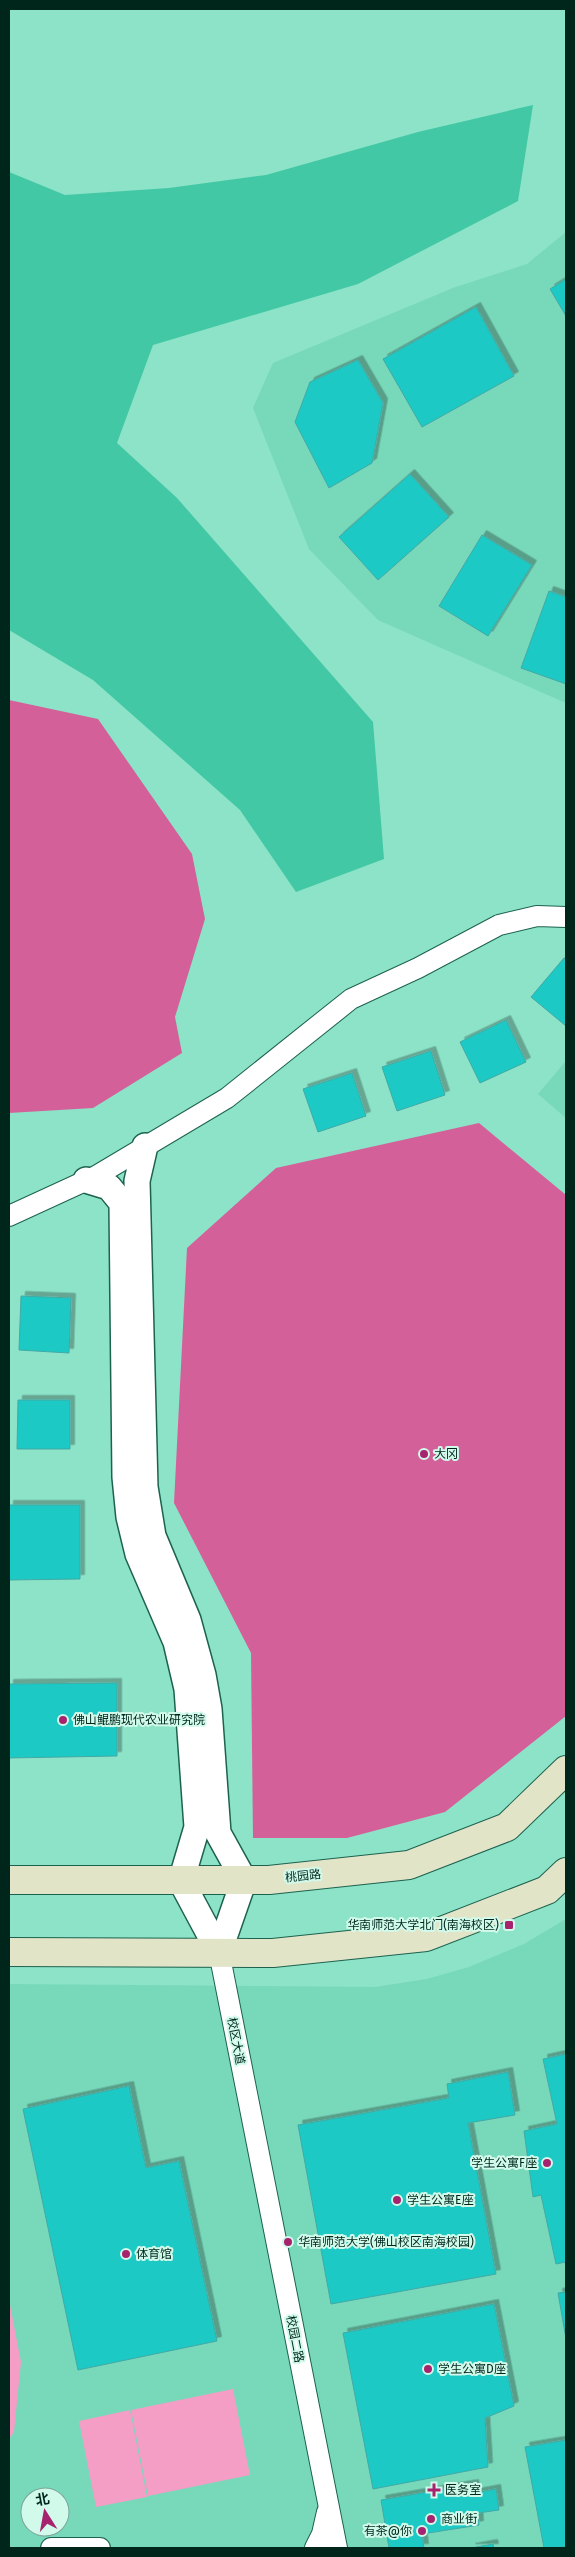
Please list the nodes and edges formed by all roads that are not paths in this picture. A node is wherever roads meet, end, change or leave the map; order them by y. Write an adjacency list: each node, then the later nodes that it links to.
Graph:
1 (566, 917): 2 (street)
2 (144, 1146): 3 (street); 8 (street)
3 (86, 1180): 4 (street); 9 (street)
4 (9, 1216)
5 (566, 1770): 8 (main road, 桃园路)
6 (566, 1872): 11 (main road)
7 (9, 1880): 9 (main road, 桃园路)
8 (244, 1880): 9 (main road, 桃园路); 11 (street)
9 (181, 1881): 11 (street)
10 (9, 1952): 11 (main road)
11 (219, 1952): 12 (street, 校区大道)
12 (253, 2130): 13 (street, 校园二路)
13 (328, 2504): 16 (street); 17 (street, 校园二路)
14 (51, 2548): 15 (street)
15 (100, 2548)
16 (315, 2548)
17 (337, 2548)

